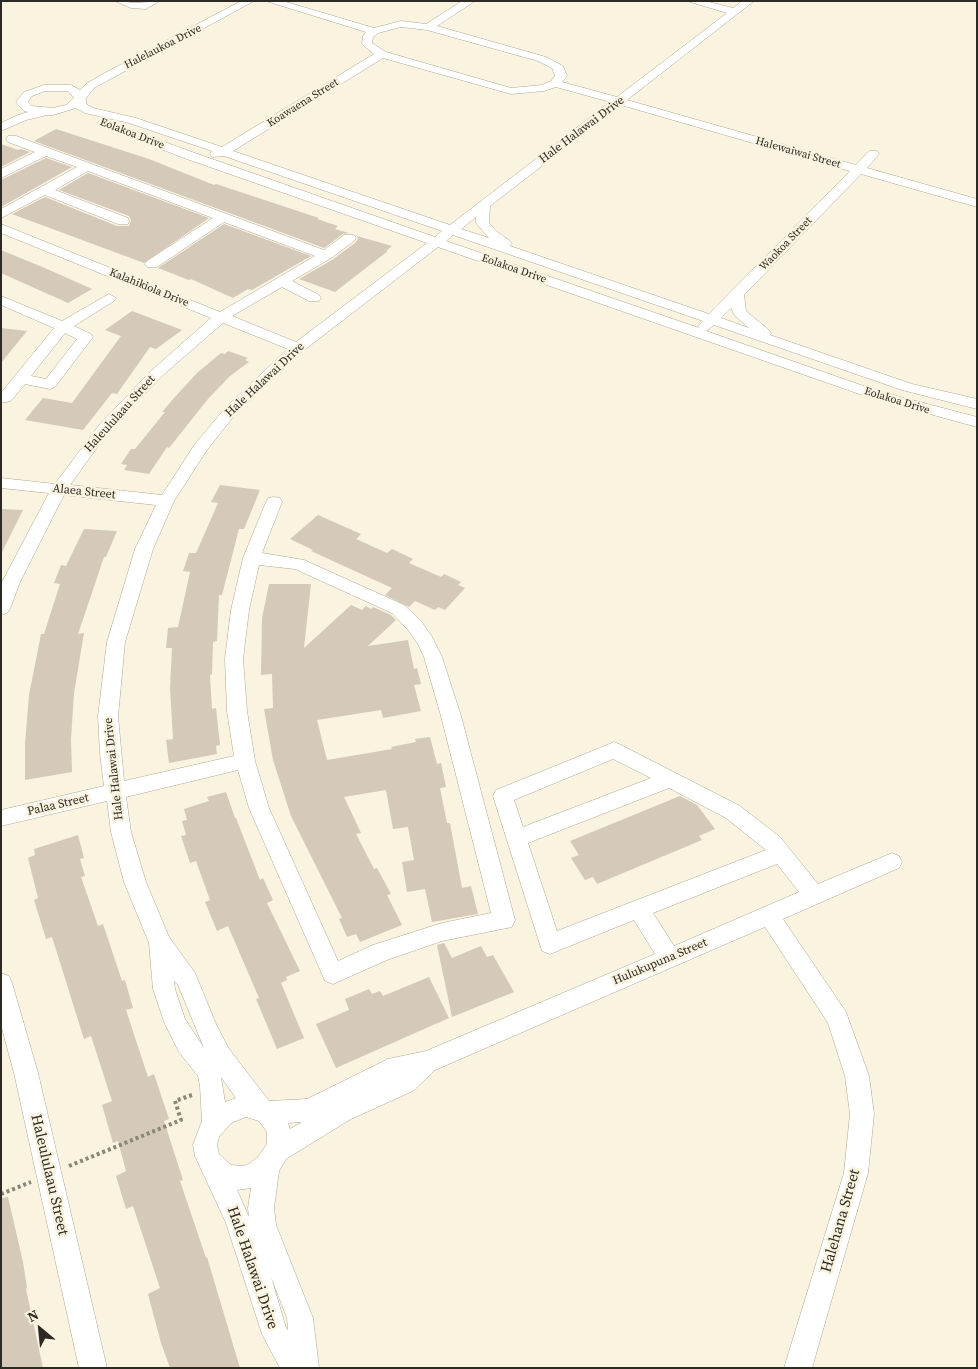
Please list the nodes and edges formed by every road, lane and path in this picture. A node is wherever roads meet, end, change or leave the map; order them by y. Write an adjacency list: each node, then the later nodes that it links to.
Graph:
1 (120, 1): 2 (street)
2 (155, 1)
3 (226, 1): 15 (street, Halelaukoa Drive)
4 (249, 1): 13 (street, Halelaukoa Drive)
5 (272, 1): 11 (street)
6 (470, 1): 10 (street)
7 (692, 1): 9 (street)
8 (749, 1): 9 (street, Hale Halawai Drive)
9 (735, 12): 18 (street, Hale Halawai Drive)
10 (428, 27): 11 (street); 14 (street)
11 (374, 31): 12 (street)
12 (382, 54): 14 (street); 25 (street, Koawaena Street)
13 (141, 59): 16 (street, Halelaukoa Drive); 20 (street)
14 (555, 83): 18 (street)
15 (63, 87): 16 (street, Eolakoa Drive); 17 (street)
16 (80, 98): 19 (street, Halelaukoa Drive); 20 (street, Eolakoa Drive)
17 (22, 102): 19 (street, Eolakoa Drive); 21 (street)
18 (620, 102): 30 (street, Halewaiwai Street); 33 (street, Hale Halawai Drive)
19 (48, 112): 22 (street); 27 (street, Eolakoa Drive)
20 (132, 120): 25 (street, Eolakoa Drive)
21 (1, 121)
22 (1, 128)
23 (12, 139): 24 (street)
24 (45, 151): 28 (street); 31 (street)
25 (223, 152): 27 (street); 29 (street); 39 (street, Eolakoa Drive)
26 (873, 154): 30 (street, Waokoa Street)
27 (188, 155): 29 (street, Eolakoa Drive)
28 (87, 167): 32 (street); 36 (street)
29 (229, 169): 41 (street, Eolakoa Drive)
30 (858, 170): 34 (street, Halewaiwai Street); 46 (street, Waokoa Street)
31 (1, 174)
32 (44, 190): 35 (street); 37 (street)
33 (484, 203): 39 (street, Hale Halawai Drive); 42 (street)
34 (977, 203)
35 (1, 214)
36 (223, 217): 43 (street); 44 (street)
37 (124, 221)
38 (1, 228): 50 (street, Kalahikiola Drive)
39 (450, 230): 41 (street, Hale Halawai Drive); 42 (street, Eolakoa Drive)
40 (349, 238): 43 (street, Haleululaau Street)
41 (435, 241): 53 (street, Eolakoa Drive); 55 (street, Hale Halawai Drive)
42 (518, 253): 51 (street, Eolakoa Drive)
43 (326, 255): 45 (street, Haleululaau Street)
44 (152, 264)
45 (281, 282): 48 (street); 50 (street, Haleululaau Street)
46 (737, 294): 51 (street, Waokoa Street); 54 (street)
47 (109, 298): 52 (street)
48 (314, 298)
49 (1, 300): 52 (street)
50 (221, 317): 55 (street, Kalahikiola Drive); 61 (street, Haleululaau Street)
51 (712, 320): 53 (street, Waokoa Street); 54 (street, Eolakoa Drive)
52 (63, 327): 56 (street); 56 (street)
53 (699, 333): 59 (street, Eolakoa Drive)
54 (770, 340): 58 (street, Eolakoa Drive)
55 (298, 348): 62 (street, Hale Halawai Drive)
56 (22, 378): 57 (street)
57 (3, 401)
58 (977, 404)
59 (977, 422)
60 (1, 483): 61 (street, Alaea Street)
61 (59, 490): 62 (street, Alaea Street); 65 (street, Haleululaau Street)
62 (166, 501): 68 (street, Hale Halawai Drive)
63 (274, 502): 64 (street)
64 (252, 558): 66 (street); 66 (street)
65 (1, 609)
66 (245, 760): 68 (street, Palaa Street)
67 (670, 780): 70 (street); 70 (street); 71 (street)
68 (115, 792): 69 (street, Palaa Street); 76 (street, Hale Halawai Drive)
69 (1, 818)
70 (518, 838): 74 (street)
71 (781, 853): 73 (street); 74 (street)
72 (892, 862): 73 (street, Hulukupuna Street)
73 (814, 896): 75 (street, Hulukupuna Street)
74 (639, 908): 77 (street)
75 (769, 915): 77 (street, Hulukupuna Street); 90 (street, Halehana Street)
76 (160, 943): 80 (street, Hale Halawai Drive); 81 (street, Hale Halawai Drive)
77 (669, 958): 79 (street, Hulukupuna Street)
78 (1, 984): 85 (street, Haleululaau Street)
79 (427, 1062): 81 (street, Hulukupuna Street); 83 (street, Hulukupuna Street)
80 (212, 1086): 82 (street, Hale Halawai Drive); 85 (path)
81 (263, 1111): 82 (street); 83 (street)
82 (214, 1123): 84 (street)
83 (272, 1158): 84 (street); 89 (street, Hale Halawai Drive)
84 (212, 1166): 88 (street, Hale Halawai Drive)
85 (49, 1175): 86 (path); 87 (street, Haleululaau Street)
86 (1, 1194)
87 (93, 1368)
88 (296, 1368)
89 (305, 1368)
90 (798, 1368)

